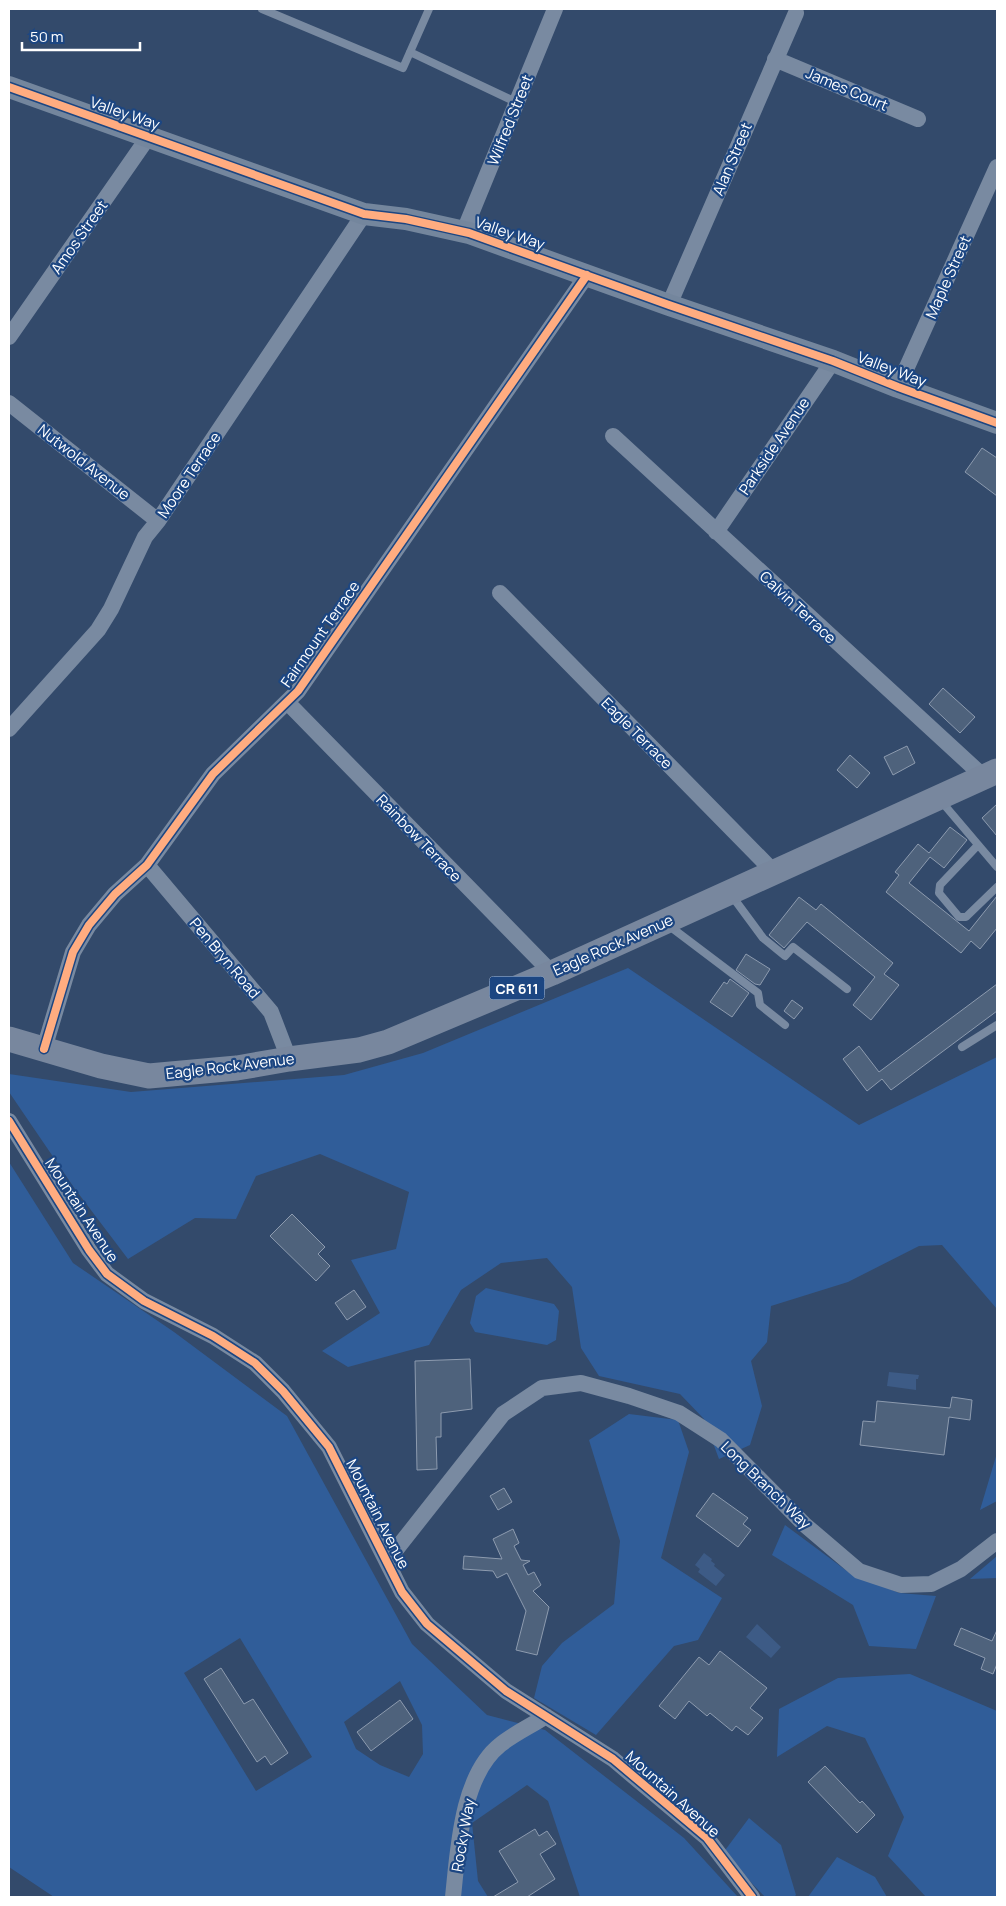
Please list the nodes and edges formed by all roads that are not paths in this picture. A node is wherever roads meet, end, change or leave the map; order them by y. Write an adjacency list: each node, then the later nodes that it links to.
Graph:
1 (262, 9): 5 (lane)
2 (429, 9): 5 (lane)
3 (555, 9): 8 (street, Wilfred Street)
4 (796, 12): 6 (street, Alan Street)
5 (410, 52): 8 (lane)
6 (775, 59): 9 (street, James Court); 15 (street, Alan Street)
7 (9, 87): 10 (street, Valley Way)
8 (518, 103): 13 (street, Wilfred Street)
9 (918, 120)
10 (148, 136): 12 (street, Valley Way); 16 (street, Amos Street)
11 (997, 167): 18 (street, Maple Street)
12 (364, 214): 13 (street, Valley Way); 22 (street, Moore Terrace)
13 (464, 232): 14 (street, Valley Way)
14 (587, 275): 15 (street, Valley Way); 25 (street, Fairmount Terrace)
15 (669, 305): 17 (street, Valley Way)
16 (9, 337)
17 (833, 361): 18 (street, Valley Way); 23 (street, Parkside Avenue)
18 (898, 387): 20 (street, Valley Way)
19 (9, 404): 22 (street, Nutwold Avenue)
20 (997, 423)
21 (614, 436): 23 (street, Calvin Terrace)
22 (158, 521): 26 (street, Moore Terrace)
23 (716, 532): 27 (street, Calvin Terrace)
24 (500, 593): 32 (street, Eagle Terrace)
25 (287, 702): 30 (street, Fairmount Terrace); 36 (street, Rainbow Terrace)
26 (9, 729)
27 (990, 774): 28 (main road, Eagle Rock Avenue / CR 611)
28 (938, 798): 29 (lane); 32 (main road, Eagle Rock Avenue / CR 611)
29 (978, 845): 31 (lane); 33 (lane)
30 (147, 866): 42 (street, Fairmount Terrace); 43 (street, Pen Bryn Road)
31 (997, 867)
32 (774, 872): 34 (main road, Eagle Rock Avenue / CR 611)
33 (997, 887)
34 (729, 893): 35 (main road, Eagle Rock Avenue / CR 611); 37 (lane)
35 (664, 922): 36 (main road, Eagle Rock Avenue / CR 611); 38 (lane)
36 (552, 973): 43 (main road, Eagle Rock Avenue / CR 611)
37 (847, 989)
38 (785, 1024)
39 (997, 1025): 41 (lane)
40 (9, 1039): 42 (main road, Eagle Rock Avenue / CR 611)
41 (962, 1047)
42 (44, 1049): 43 (main road, Eagle Rock Avenue / CR 611)
43 (289, 1059)
44 (9, 1121): 46 (street, Mountain Avenue)
45 (997, 1541): 46 (street, Long Branch Way)
46 (387, 1561): 47 (street, Mountain Avenue)
47 (546, 1716): 48 (street, Rocky Way); 49 (street, Mountain Avenue)
48 (453, 1897)
49 (752, 1897)

